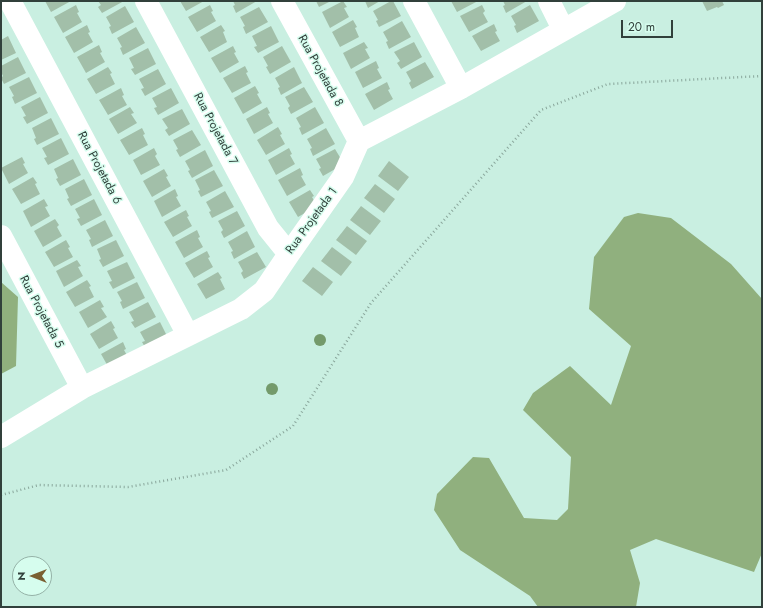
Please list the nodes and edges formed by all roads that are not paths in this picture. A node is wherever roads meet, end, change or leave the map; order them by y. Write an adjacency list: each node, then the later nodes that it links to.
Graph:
1 (10, 1): 12 (street, Rua Projetada 6)
2 (146, 1): 11 (street, Rua Projetada 7)
3 (282, 1): 9 (street, Rua Projetada 8)
4 (414, 1): 8 (street)
5 (549, 1): 7 (street)
6 (615, 1): 7 (street)
7 (563, 29): 8 (street)
8 (460, 88): 9 (street)
9 (359, 141): 11 (street, Rua Projetada 1)
10 (1, 236): 13 (street, Rua Projetada 5)
11 (289, 254): 12 (street, Rua Projetada 1)
12 (188, 335): 13 (street, Rua Projetada 1)
13 (82, 388): 14 (street, Rua Projetada 1)
14 (1, 437)

